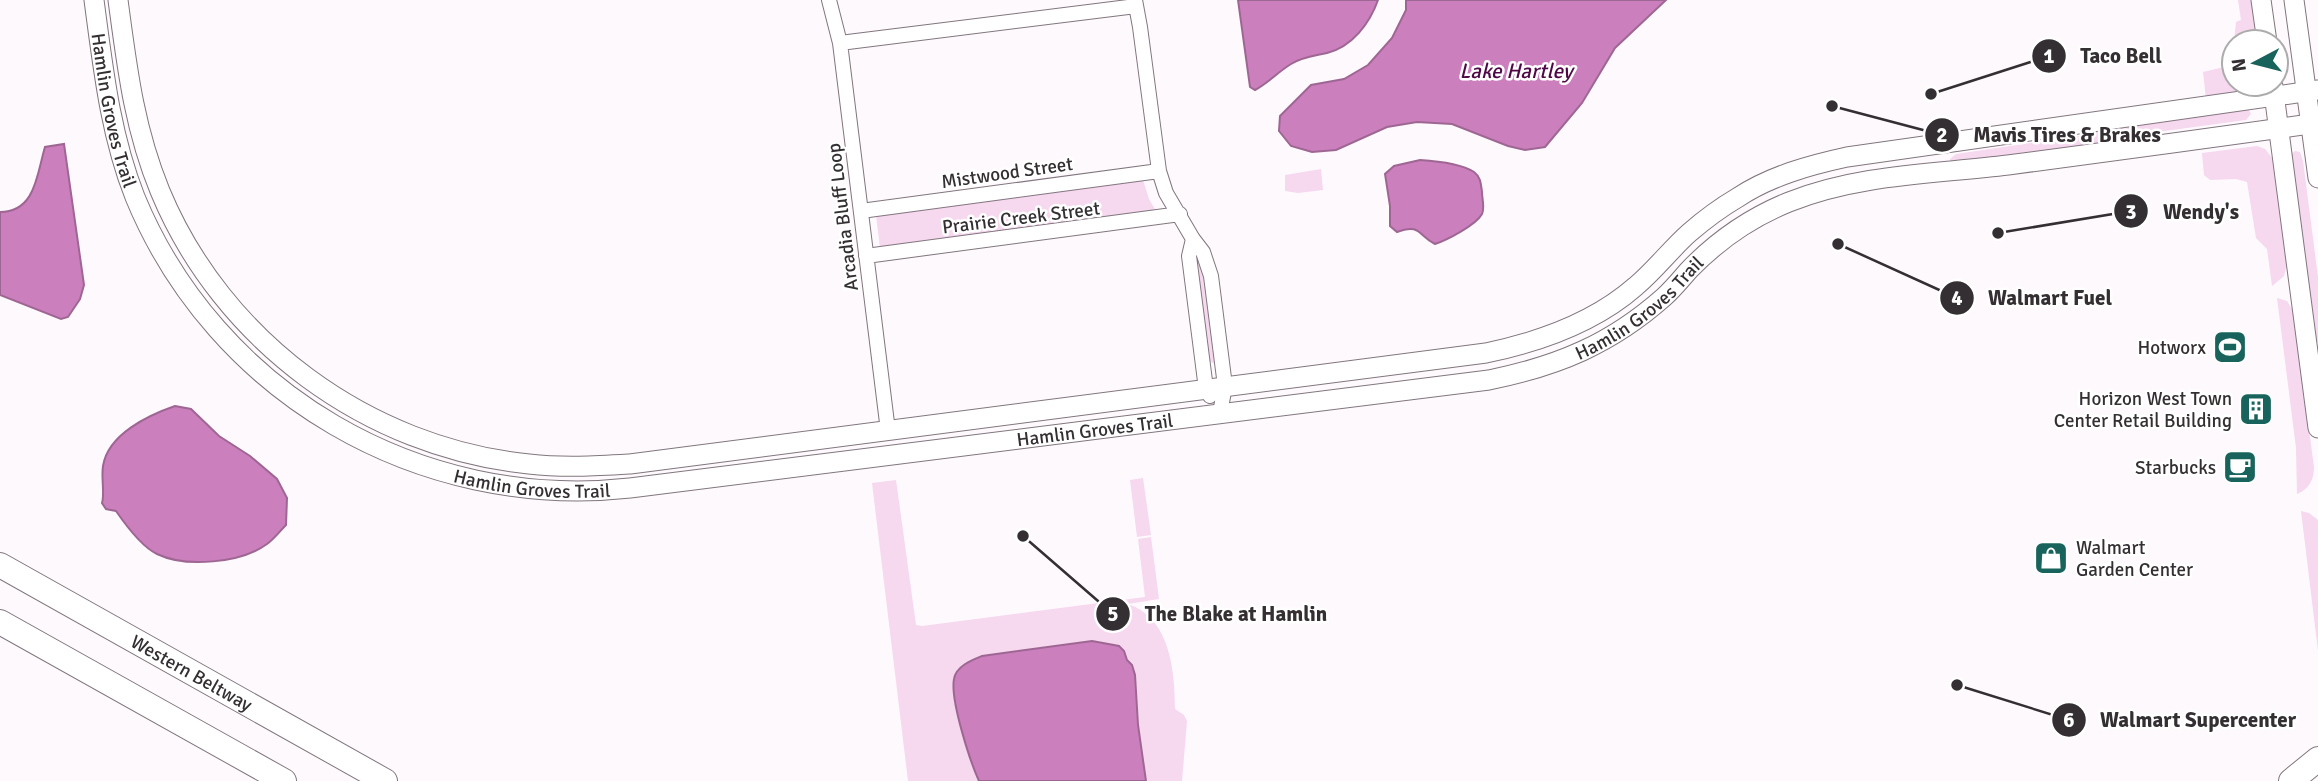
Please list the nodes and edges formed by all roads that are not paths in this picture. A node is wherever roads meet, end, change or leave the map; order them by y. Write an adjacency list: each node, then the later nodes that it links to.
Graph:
1 (94, 0): 23 (street, Hamlin Groves Trail)
2 (118, 0): 25 (street, Hamlin Groves Trail)
3 (829, 0): 8 (street, Arcadia Bluff Loop)
4 (2261, 0): 7 (street)
5 (2294, 0): 10 (street)
6 (1135, 3): 8 (street); 16 (street)
7 (2265, 28)
8 (840, 43): 19 (street, Arcadia Bluff Loop)
9 (2290, 90): 10 (street, Hamlin Groves Trail)
10 (2312, 91): 13 (street)
11 (2224, 98): 15 (street, Hamlin Groves Trail)
12 (2274, 98): 14 (street)
13 (2314, 124): 14 (street, Hamlin Groves Trail); 18 (street)
14 (2278, 129): 17 (street, Hamlin Groves Trail); 24 (street)
15 (1908, 149): 17 (street); 22 (street, Hamlin Groves Trail)
16 (1159, 171): 19 (street, Mistwood Street); 20 (street)
17 (1913, 176): 23 (street, Hamlin Groves Trail)
18 (2318, 178)
19 (861, 211): 21 (street, Arcadia Bluff Loop)
20 (1180, 214): 21 (street, Prairie Creek Street); 22 (street)
21 (866, 256): 25 (street, Arcadia Bluff Loop)
22 (1216, 387): 23 (street); 25 (street, Hamlin Groves Trail)
23 (1220, 413)
24 (2318, 428)
25 (888, 430)
26 (0, 565): 31 (highway, Western Beltway)
27 (0, 622): 30 (highway)
28 (2318, 759): 32 (highway)
29 (2318, 774): 33 (highway)
30 (284, 781)
31 (386, 781)
32 (2291, 781)
33 (2297, 781)

